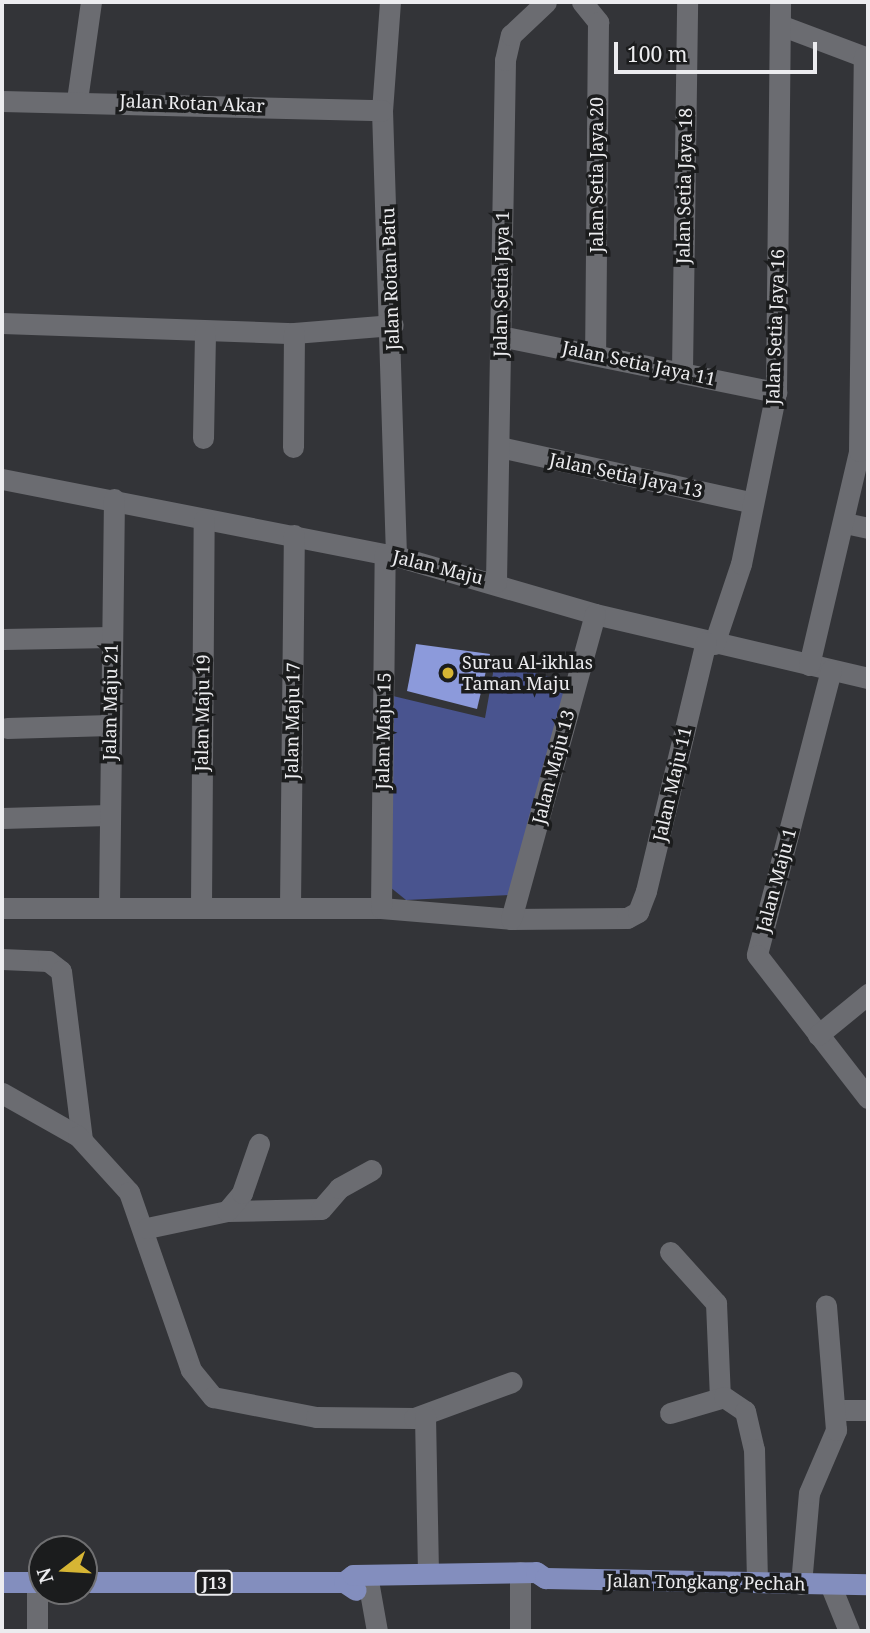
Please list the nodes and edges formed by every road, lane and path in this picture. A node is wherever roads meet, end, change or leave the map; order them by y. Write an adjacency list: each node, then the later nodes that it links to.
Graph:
1 (91, 2): 9 (street)
2 (390, 2): 11 (street, Jalan Rotan Batu)
3 (547, 2): 16 (street, Jalan Setia Jaya 1)
4 (582, 2): 17 (street, Jalan Setia Jaya 20)
5 (687, 2): 18 (street, Jalan Setia Jaya 18)
6 (780, 2): 7 (street, Jalan Setia Jaya 16)
7 (780, 25): 8 (street); 20 (street, Jalan Setia Jaya 16)
8 (866, 57): 19 (street)
9 (77, 100): 10 (street, Jalan Rotan Akar); 11 (street, Jalan Rotan Akar)
10 (2, 101)
11 (383, 110): 13 (street, Jalan Rotan Batu)
12 (2, 323): 14 (street)
13 (393, 324): 15 (street); 31 (street, Jalan Rotan Batu)
14 (205, 331): 15 (street); 21 (street)
15 (294, 333): 22 (street)
16 (500, 336): 17 (street, Jalan Setia Jaya 11); 23 (street, Jalan Setia Jaya 1)
17 (595, 353): 18 (street, Jalan Setia Jaya 11)
18 (682, 371): 20 (street, Jalan Setia Jaya 11)
19 (865, 378): 28 (street)
20 (776, 392): 26 (street, Jalan Setia Jaya 16)
21 (203, 438)
22 (293, 447)
23 (499, 447): 26 (street, Jalan Setia Jaya 13); 32 (street, Jalan Setia Jaya 1)
24 (2, 479): 25 (street, Jalan Maju)
25 (114, 499): 27 (street, Jalan Maju); 34 (street, Jalan Maju 21)
26 (753, 503): 36 (street, Jalan Setia Jaya 16)
27 (204, 520): 30 (street, Jalan Maju); 45 (street, Jalan Maju 19)
28 (845, 523): 29 (street); 37 (street)
29 (868, 528)
30 (294, 535): 31 (street, Jalan Maju); 46 (street, Jalan Maju 17)
31 (390, 555): 32 (street, Jalan Maju); 48 (street, Jalan Maju 15)
32 (496, 582): 33 (street, Jalan Maju)
33 (595, 614): 36 (street, Jalan Maju); 49 (street, Jalan Maju 13)
34 (111, 637): 35 (street); 40 (street, Jalan Maju 21)
35 (3, 639)
36 (710, 643): 37 (street, Jalan Maju); 49 (street, Jalan Maju 11)
37 (809, 664): 38 (street, Jalan Maju)
38 (831, 670): 39 (street, Jalan Maju); 52 (street, Jalan Maju 1)
39 (868, 678)
40 (110, 725): 41 (street); 42 (street, Jalan Maju 21)
41 (7, 728)
42 (108, 815): 43 (street); 44 (street, Jalan Maju 21)
43 (2, 818)
44 (109, 906): 45 (street); 47 (street)
45 (201, 906): 46 (street)
46 (290, 906): 48 (street)
47 (2, 908)
48 (381, 908): 49 (street)
49 (511, 919)
50 (2, 959): 55 (street)
51 (868, 994): 52 (street)
52 (818, 1035): 54 (street, Jalan Maju 1)
53 (2, 1093): 55 (street)
54 (868, 1098)
55 (82, 1139): 59 (street)
56 (259, 1144): 58 (street)
57 (371, 1170): 58 (street)
58 (227, 1211): 59 (street)
59 (147, 1228): 67 (street)
60 (670, 1252): 63 (street)
61 (826, 1305): 64 (street)
62 (512, 1382): 67 (street)
63 (720, 1397): 66 (street); 74 (street)
64 (835, 1410): 65 (street); 75 (street)
65 (868, 1410)
66 (670, 1413)
67 (425, 1416): 68 (street)
68 (428, 1573): 69 (main road, Jalan Tongkang Pechah / J13); 73 (main road, Jalan Tongkang Pechah / J13)
69 (520, 1578): 73 (main road, Jalan Tongkang Pechah / J13); 74 (main road, Jalan Tongkang Pechah / J13); 81 (street)
70 (2, 1582): 71 (main road)
71 (28, 1582)
72 (98, 1582): 73 (main road, Jalan Tongkang Pechah / J13)
73 (367, 1582): 80 (street)
74 (757, 1582): 75 (main road, Jalan Tongkang Pechah / J13)
75 (801, 1584): 76 (main road, Jalan Tongkang Pechah / J13)
76 (830, 1584): 77 (main road, Jalan Tongkang Pechah / J13); 82 (street)
77 (868, 1584)
78 (38, 1605): 79 (street)
79 (37, 1631)
80 (377, 1631)
81 (520, 1631)
82 (849, 1631)

